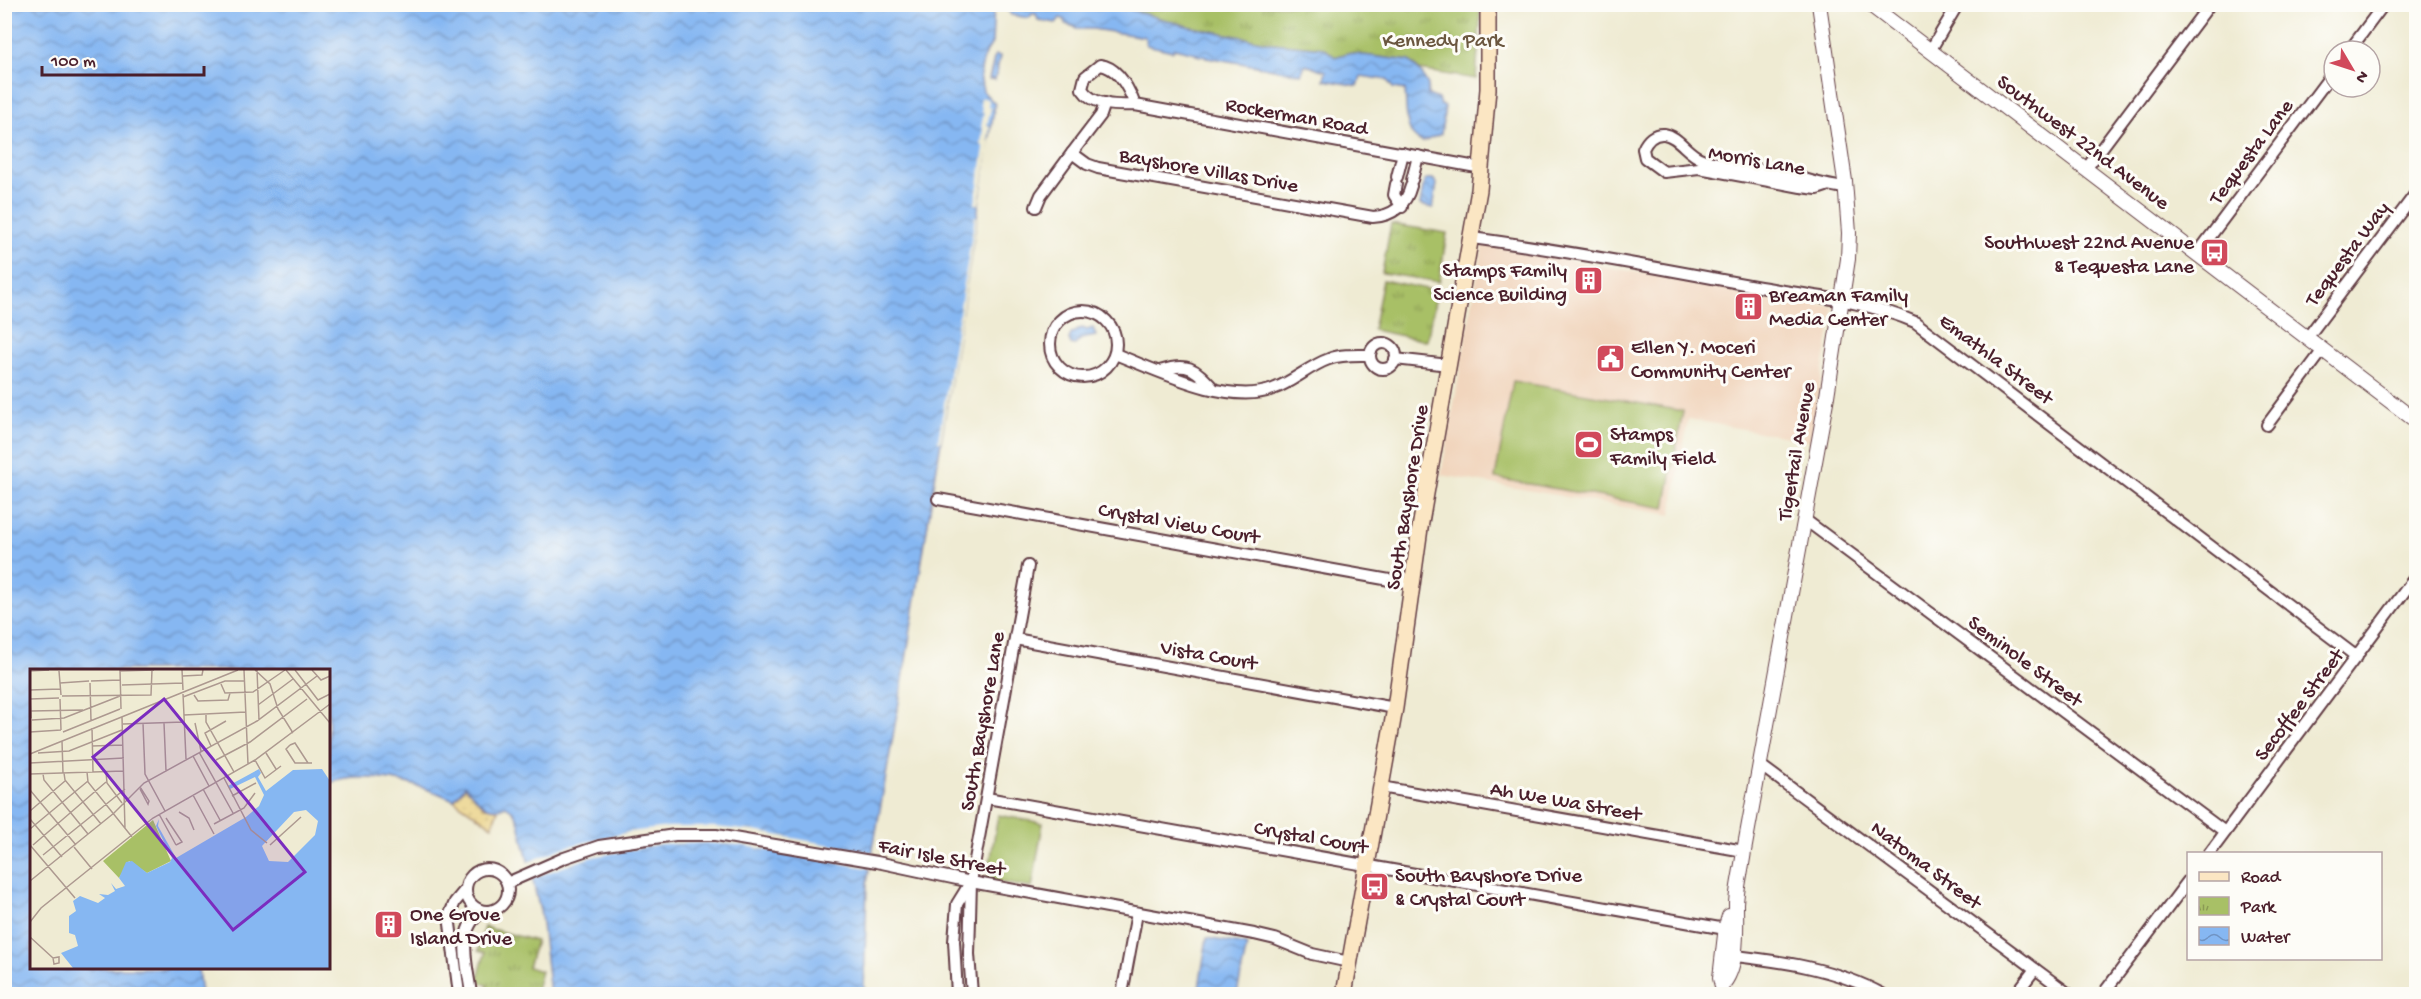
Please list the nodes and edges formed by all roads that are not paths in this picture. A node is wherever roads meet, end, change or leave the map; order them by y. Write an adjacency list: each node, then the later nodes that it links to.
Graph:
1 (1488, 4): 15 (main road, South Bayshore Drive)
2 (1819, 4): 18 (street, Tigertail Avenue)
3 (1869, 4): 8 (street, Southwest 22nd Avenue)
4 (1958, 4): 8 (street)
5 (2384, 4): 7 (street)
6 (2205, 6): 16 (street)
7 (2358, 39)
8 (1930, 51): 16 (street, Southwest 22nd Avenue)
9 (2322, 87): 23 (street, Tequesta Lane)
10 (1106, 103): 11 (street, Rockerman Road); 11 (street); 12 (street)
11 (1135, 105): 13 (street, Rockerman Road)
12 (1072, 153): 20 (street); 21 (street, Bayshore Villas Drive)
13 (1402, 153): 14 (street, Rockerman Road); 21 (street)
14 (1418, 156): 15 (street, Rockerman Road); 21 (street)
15 (1482, 168): 22 (main road, South Bayshore Drive)
16 (2086, 169): 23 (street, Southwest 22nd Avenue)
17 (1826, 186): 17 (street, Morris Lane); 18 (street, Morris Lane)
18 (1846, 188): 24 (street, Tigertail Avenue)
19 (2416, 192): 25 (street, Tequesta Way)
20 (1036, 207)
21 (1402, 207)
22 (1472, 238): 24 (street, Emathla Street); 30 (main road, South Bayshore Drive)
23 (2197, 254): 25 (street, Southwest 22nd Avenue)
24 (1843, 302): 34 (street, Tigertail Avenue); 39 (street, Emathla Street)
25 (2307, 338): 26 (street, Southwest 22nd Avenue)
26 (2323, 350): 31 (street, Southwest 22nd Avenue); 32 (street)
27 (1115, 354): 27 (street); 28 (street)
28 (1370, 355): 29 (street); 29 (street)
29 (1395, 359): 30 (street)
30 (1449, 364): 37 (main road, South Bayshore Drive)
31 (2416, 421)
32 (2267, 425)
33 (939, 498): 37 (street, Crystal View Court)
34 (1804, 519): 41 (street, Tigertail Avenue); 44 (street, Seminole Street)
35 (1028, 566): 38 (street, South Bayshore Lane)
36 (2416, 576): 39 (street, Secoffee Street)
37 (1412, 584): 40 (main road, South Bayshore Drive)
38 (1015, 639): 40 (street, Vista Court); 43 (street, South Bayshore Lane)
39 (2357, 657): 44 (street, Secoffee Street)
40 (1395, 708): 42 (main road, South Bayshore Drive)
41 (1760, 765): 45 (street, Tigertail Avenue); 57 (street, Natoma Street)
42 (1381, 787): 45 (street, Ah We Wa Street); 47 (main road, South Bayshore Drive)
43 (987, 798): 47 (street, Crystal Court); 48 (street, South Bayshore Lane)
44 (2225, 832): 46 (street, Secoffee Street)
45 (1744, 851): 54 (street, Tigertail Avenue)
46 (2210, 852)
47 (1366, 866): 54 (street, Crystal Court); 56 (main road, South Bayshore Drive)
48 (970, 882): 50 (street, Fair Isle Street); 53 (street, Fair Isle Street); 61 (street, South Bayshore Lane); 62 (street, South Bayshore Lane)
49 (2187, 882): 68 (street)
50 (507, 883): 51 (street); 52 (street)
51 (465, 890): 52 (street); 59 (street)
52 (484, 911): 60 (street)
53 (1137, 913): 56 (street, Fair Isle Street); 63 (street)
54 (1730, 930): 55 (street, Tigertail Avenue)
55 (1729, 955): 58 (street, Tigertail Avenue); 65 (street)
56 (1350, 962): 64 (main road, South Bayshore Drive)
57 (2035, 969): 66 (street); 67 (street, Natoma Street)
58 (1721, 990)
59 (459, 994)
60 (471, 994)
61 (957, 994)
62 (972, 994)
63 (1122, 994)
64 (1344, 994)
65 (1882, 994)
66 (2016, 994)
67 (2069, 994)
68 (2103, 994)

